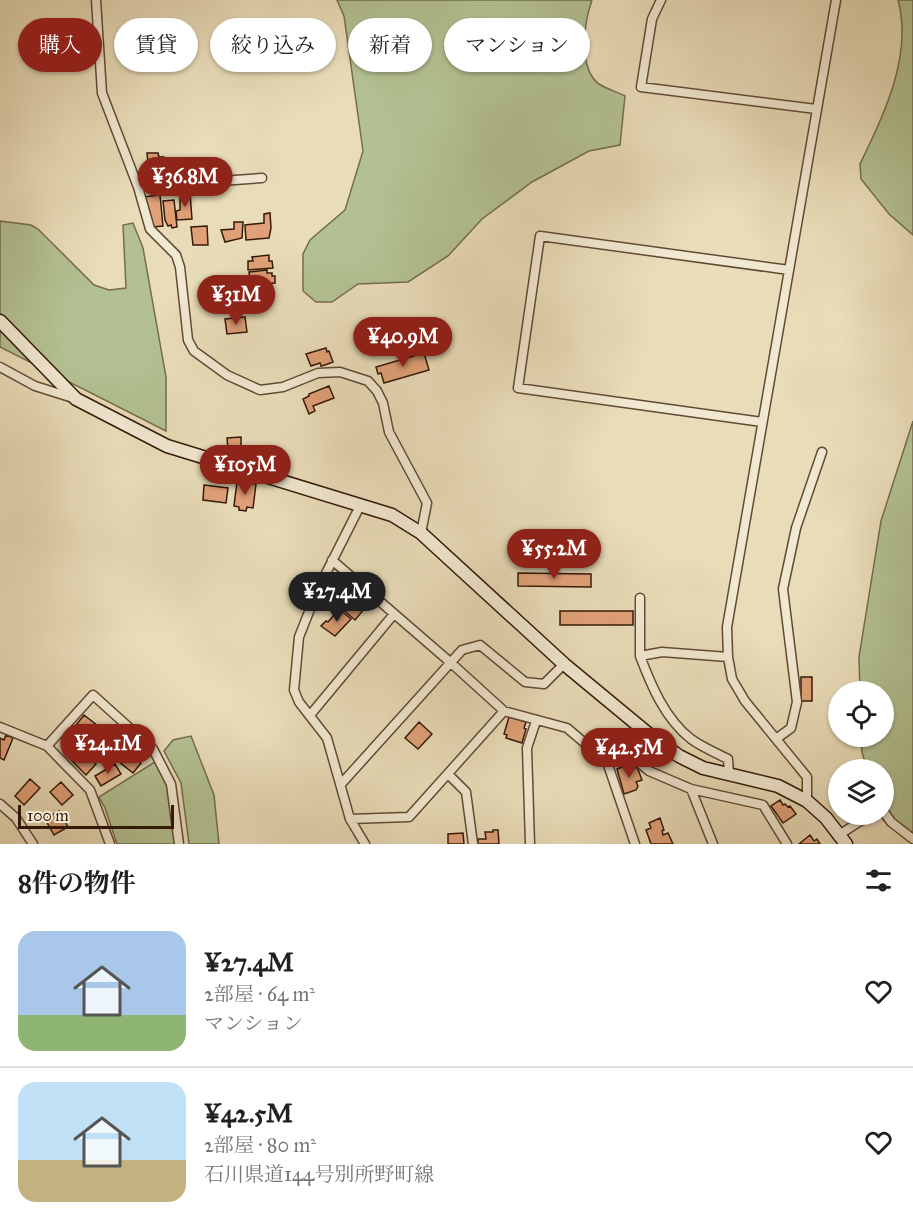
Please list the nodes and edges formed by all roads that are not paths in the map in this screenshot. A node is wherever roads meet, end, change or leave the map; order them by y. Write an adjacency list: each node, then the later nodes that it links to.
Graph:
1 (96, 0): 6 (street)
2 (661, 0): 4 (street)
3 (836, 0): 4 (street)
4 (816, 109): 7 (street)
5 (262, 178): 6 (street)
6 (138, 188): 14 (street)
7 (789, 270): 11 (street); 11 (street)
8 (0, 321): 10 (main road)
9 (0, 367): 10 (street)
10 (76, 399): 13 (main road)
11 (762, 422): 19 (street)
12 (822, 452): 26 (street)
13 (360, 506): 14 (main road); 15 (street)
14 (421, 533): 21 (main road)
15 (332, 560): 17 (street); 23 (street)
16 (640, 598): 18 (street)
17 (394, 614): 20 (street); 23 (street)
18 (640, 656): 19 (street); 30 (street)
19 (728, 657): 26 (street)
20 (450, 662): 21 (street); 22 (street); 31 (street)
21 (564, 664): 30 (main road)
22 (504, 711): 24 (street); 29 (street)
23 (310, 714): 31 (street)
24 (536, 721): 28 (street); 45 (street)
25 (0, 727): 27 (street)
26 (776, 739): 33 (street)
27 (47, 746): 41 (street); 42 (street)
28 (607, 762): 32 (street); 46 (street)
29 (448, 774): 35 (street); 44 (street)
30 (729, 774): 33 (main road)
31 (342, 783): 35 (street)
32 (691, 789): 47 (street); 48 (street)
33 (807, 801): 38 (main road)
34 (0, 804): 40 (street)
35 (350, 819): 43 (street)
36 (894, 824): 39 (street)
37 (858, 825): 38 (street)
38 (842, 839)
39 (913, 839)
40 (33, 844)
41 (110, 844)
42 (179, 844)
43 (365, 844)
44 (472, 844)
45 (530, 844)
46 (635, 844)
47 (713, 844)
48 (787, 844)

